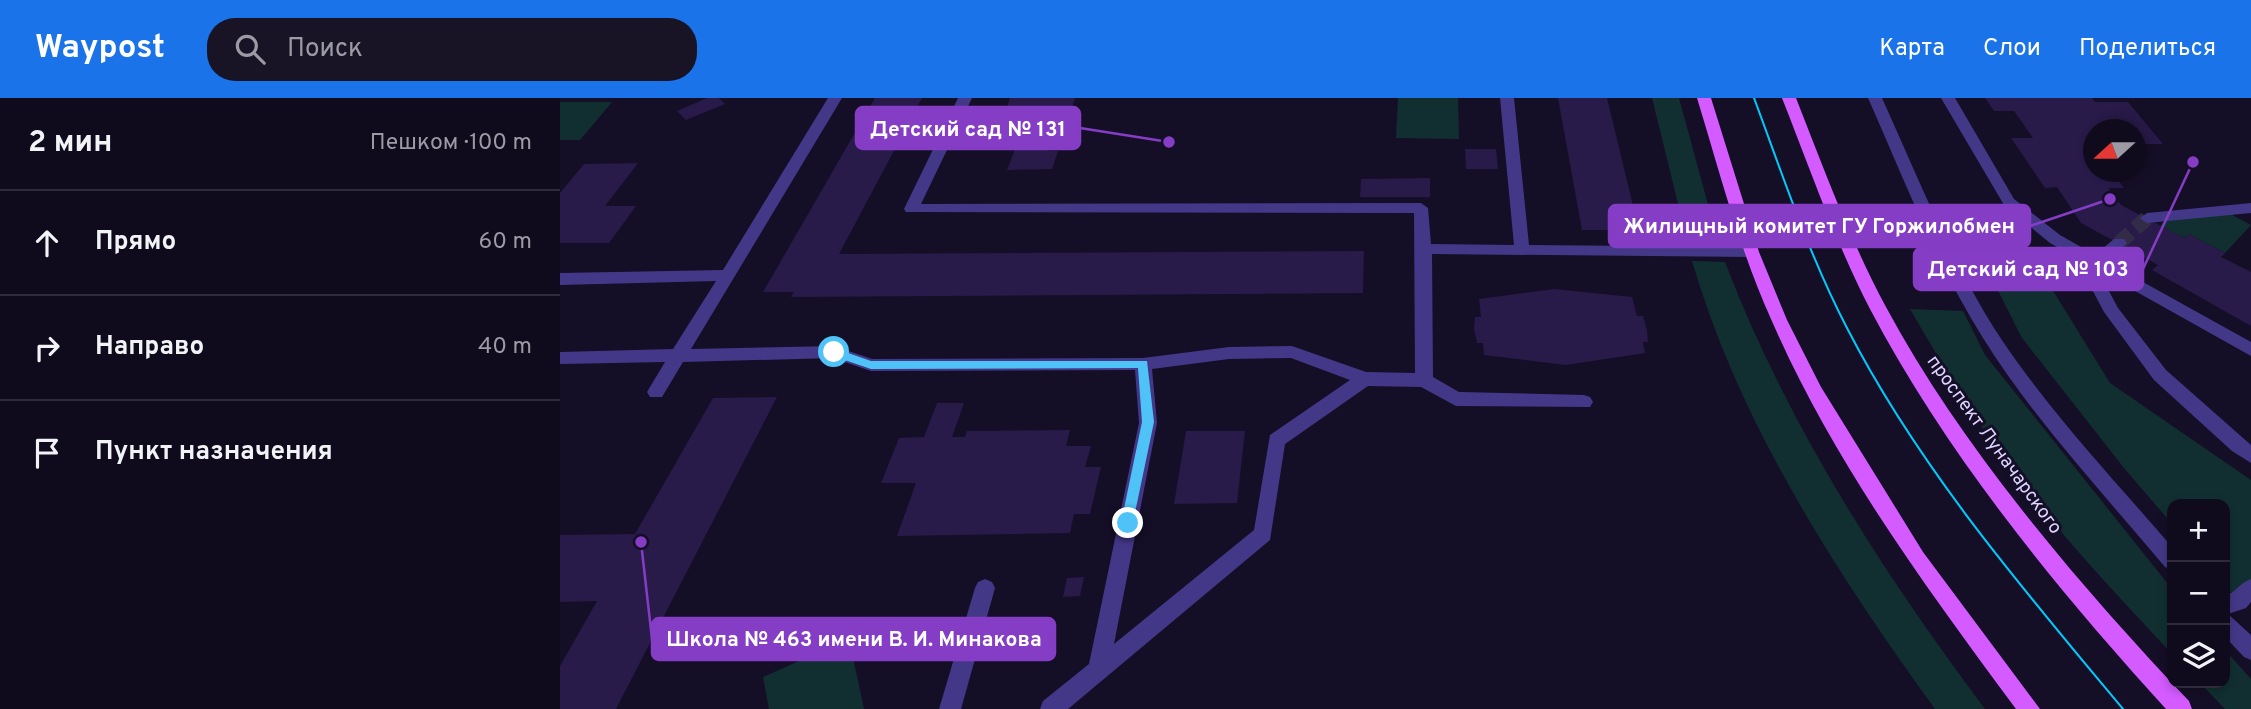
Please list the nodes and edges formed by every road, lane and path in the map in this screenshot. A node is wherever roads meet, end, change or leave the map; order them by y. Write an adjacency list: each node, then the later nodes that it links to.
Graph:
1 (835, 98): 15 (street)
2 (965, 98): 11 (street)
3 (1507, 98): 12 (street)
4 (1704, 98): 13 (main road)
5 (1789, 98): 36 (main road, проспект Луначарского)
6 (1875, 98): 26 (street)
7 (1948, 98): 14 (street)
8 (2251, 208): 9 (street)
9 (2147, 218)
10 (2119, 243): 14 (street)
11 (1424, 249): 12 (street); 22 (street)
12 (1522, 249): 13 (street)
13 (1751, 252): 35 (main road)
14 (2097, 262): 17 (street); 25 (street)
15 (727, 275): 16 (street); 18 (street)
16 (560, 279)
17 (2251, 351)
18 (677, 357): 19 (street); 20 (street); 23 (street)
19 (560, 358)
20 (1143, 364): 21 (street); 32 (street)
21 (1365, 379): 22 (street); 32 (street)
22 (1424, 380): 24 (street)
23 (656, 392)
24 (1584, 402)
25 (2251, 455)
26 (2167, 555)
27 (985, 588): 33 (street)
28 (2251, 588): 29 (street)
29 (2230, 604)
30 (2228, 625): 31 (street)
31 (2251, 650)
32 (1098, 671): 34 (street)
33 (950, 709)
34 (1051, 709)
35 (2029, 709)
36 (2181, 709)

